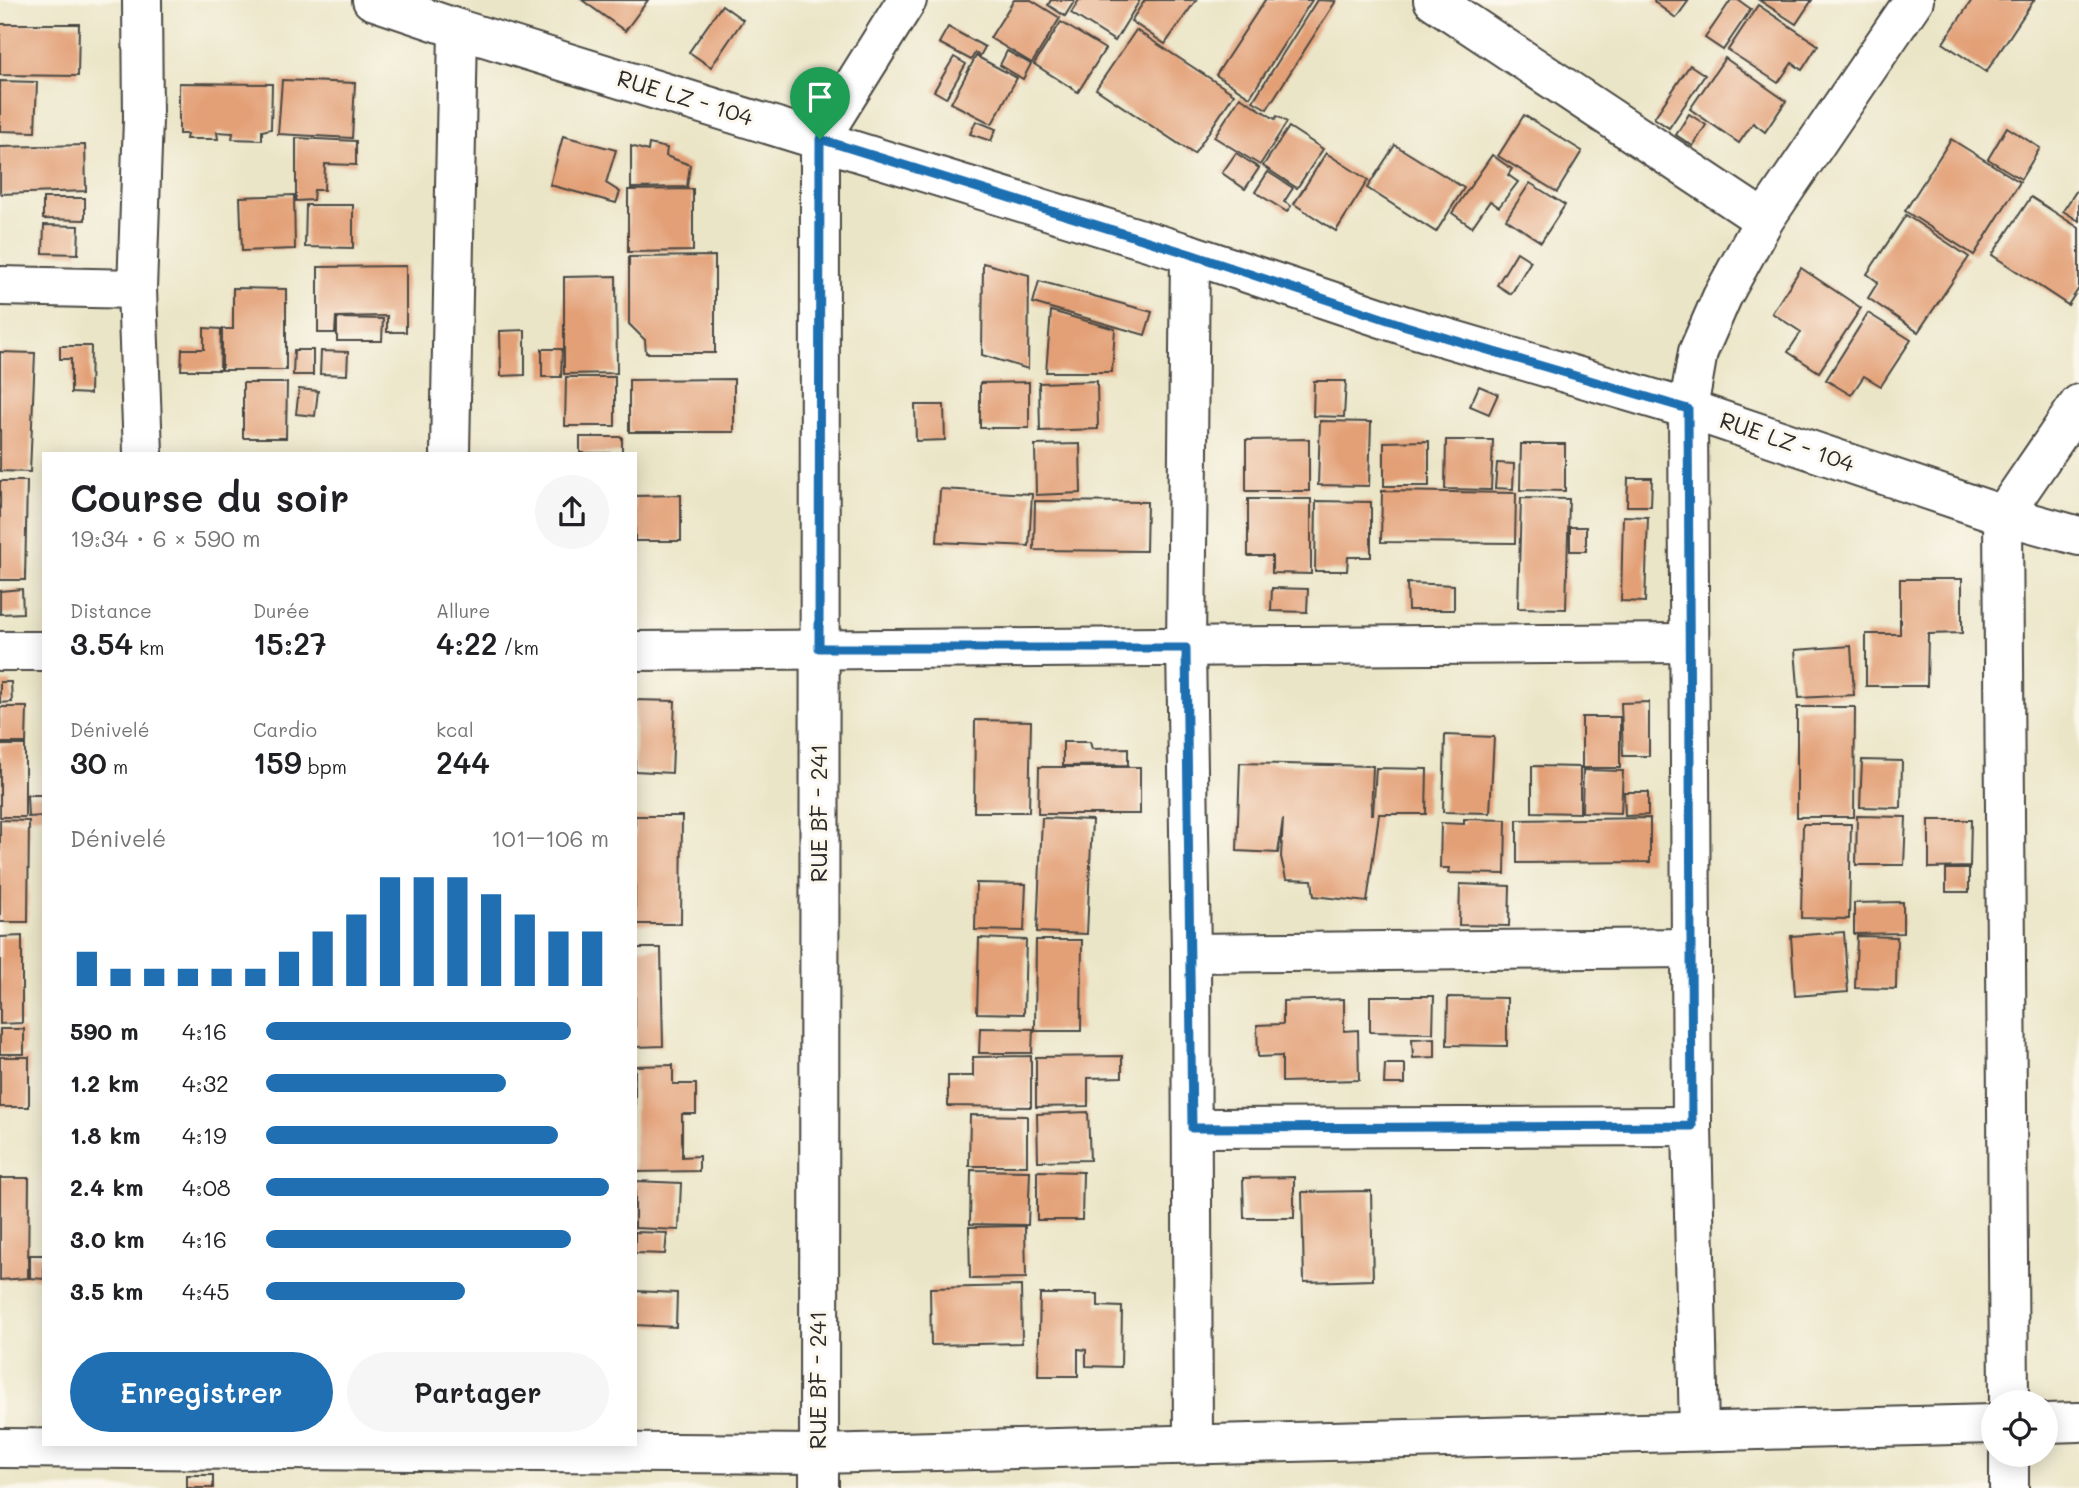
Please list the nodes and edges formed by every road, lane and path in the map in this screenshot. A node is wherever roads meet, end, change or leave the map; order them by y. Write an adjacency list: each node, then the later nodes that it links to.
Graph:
1 (142, 0): 11 (street)
2 (372, 0): 6 (street, RUE LZ - 104)
3 (906, 0): 7 (street)
4 (1433, 0): 8 (street)
5 (1914, 0): 8 (street)
6 (458, 29): 7 (street, RUE LZ - 104); 15 (street)
7 (820, 139): 9 (street, RUE LZ - 104); 19 (street, RUE BF - 241)
8 (1764, 220): 13 (street)
9 (1190, 254): 13 (street, RUE LZ - 104); 20 (street)
10 (0, 286): 11 (street)
11 (137, 289): 14 (street)
12 (2079, 404): 16 (street)
13 (1688, 409): 16 (street, RUE LZ - 104); 18 (street)
14 (143, 452)
15 (450, 452)
16 (2003, 514): 17 (street, RUE LZ - 104); 28 (street)
17 (2079, 536)
18 (1687, 643): 20 (street); 24 (street)
19 (819, 648): 20 (street); 21 (street); 38 (street, RUE BF - 241)
20 (1186, 648): 25 (street)
21 (637, 650)
22 (0, 651): 23 (street)
23 (42, 651)
24 (1690, 948): 25 (street); 26 (street)
25 (1191, 953): 27 (street)
26 (1692, 1126): 27 (street); 32 (street)
27 (1192, 1128): 33 (street)
28 (2009, 1390)
29 (2079, 1422): 30 (street)
30 (2058, 1423)
31 (1981, 1424): 32 (street)
32 (1699, 1432): 33 (street)
33 (1193, 1444): 38 (street)
34 (146, 1447): 35 (street); 36 (street)
35 (0, 1448)
36 (452, 1448): 38 (street)
37 (2009, 1467): 39 (street)
38 (818, 1471)
39 (2009, 1488)

